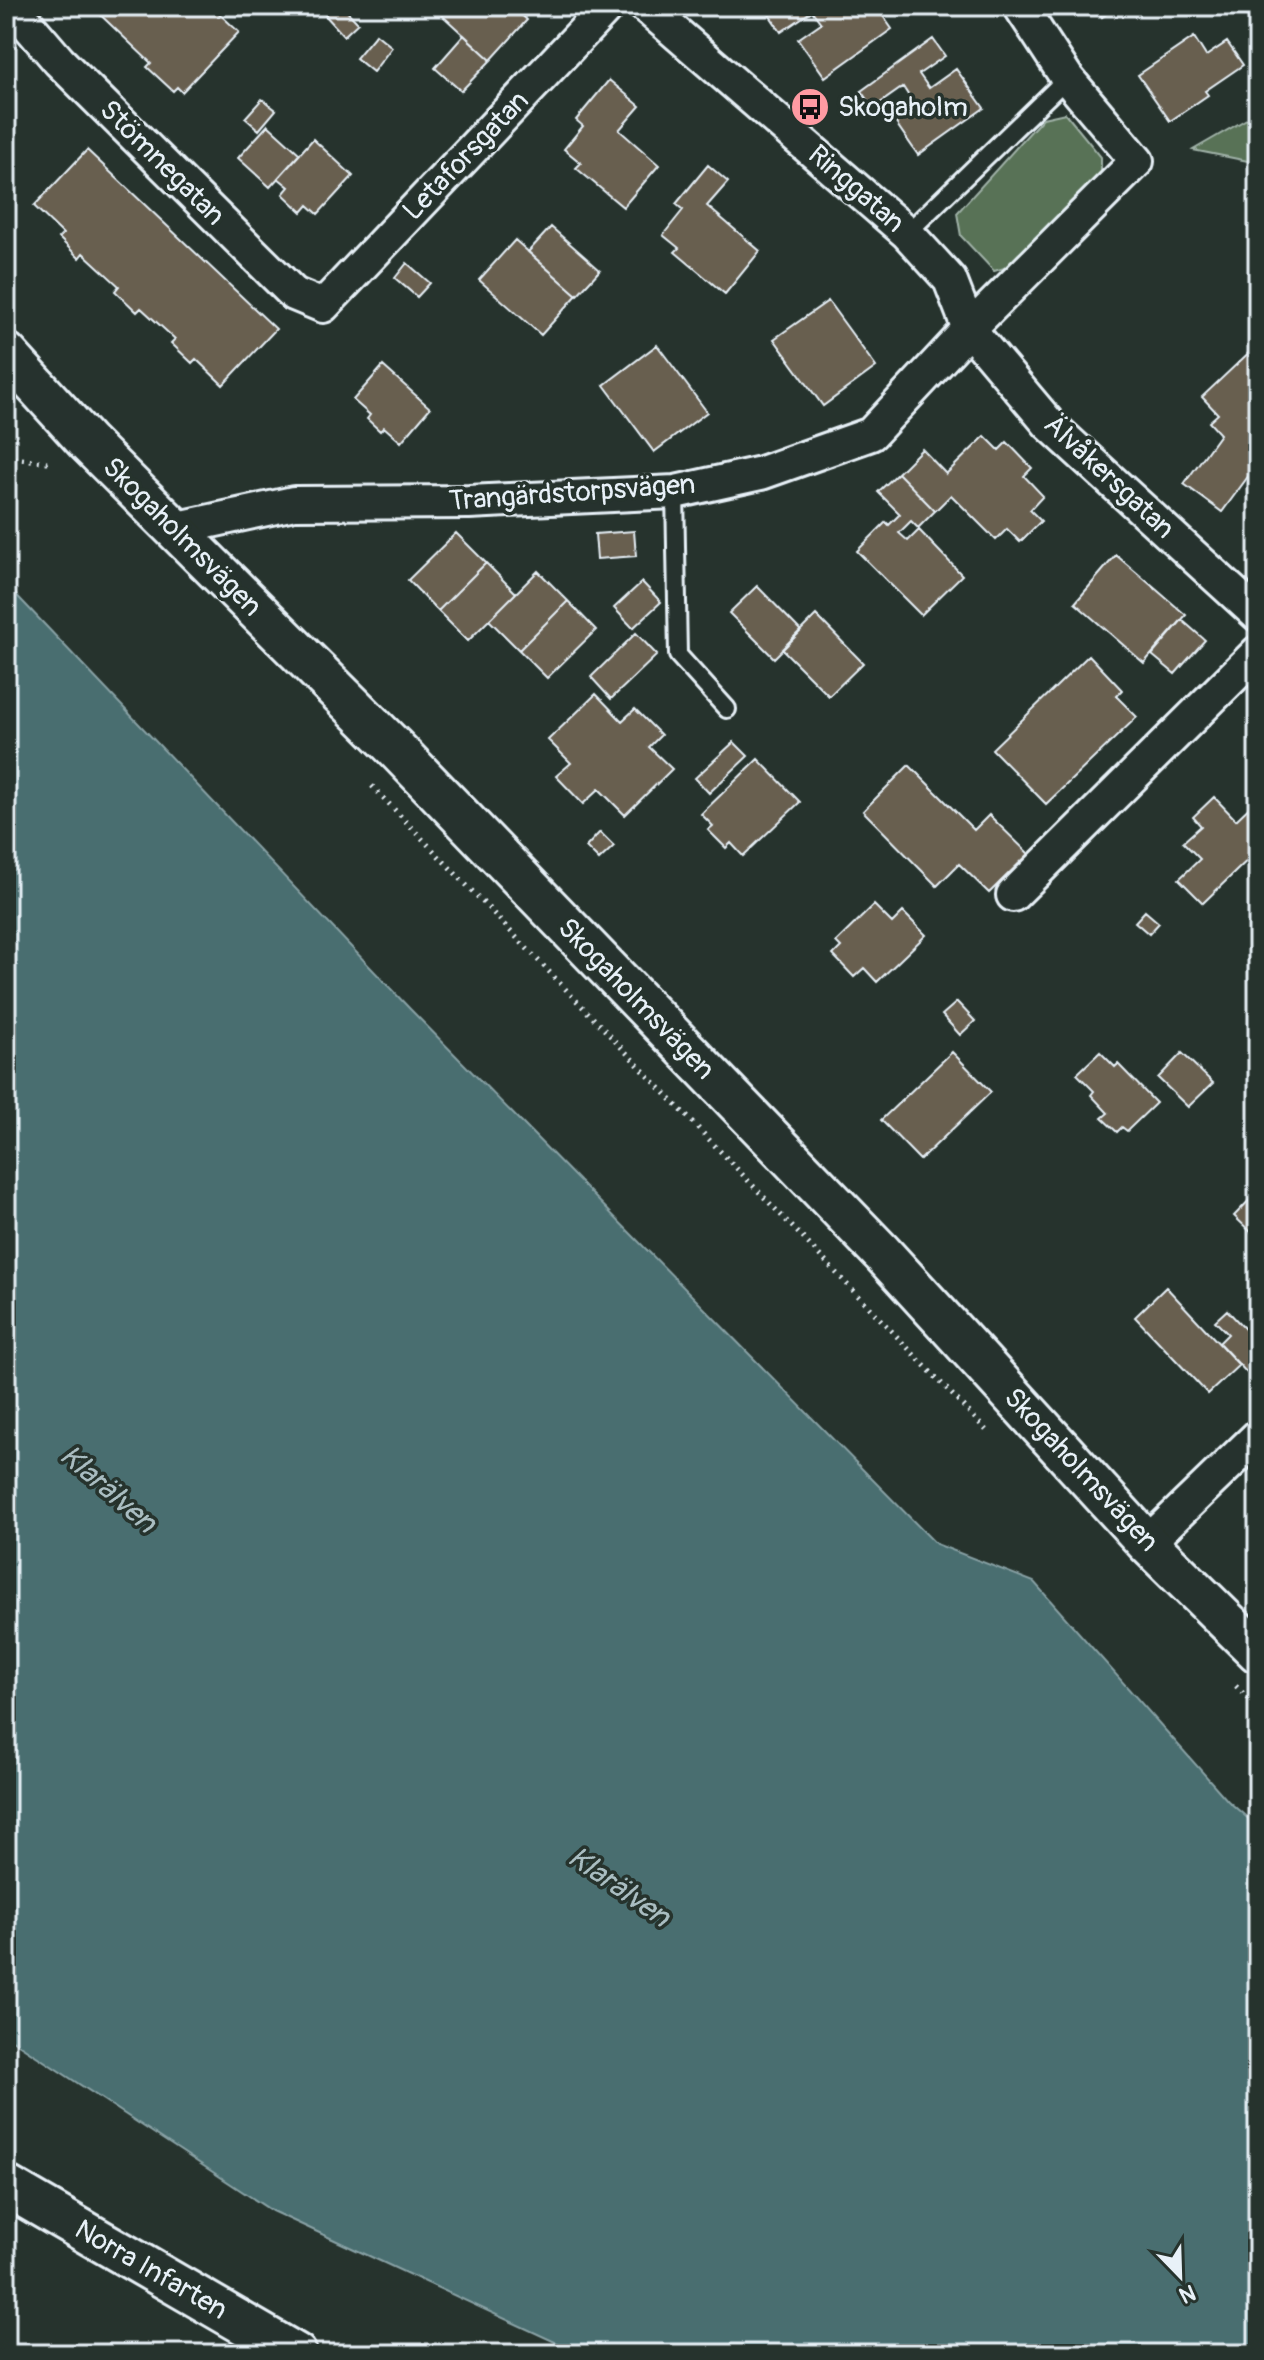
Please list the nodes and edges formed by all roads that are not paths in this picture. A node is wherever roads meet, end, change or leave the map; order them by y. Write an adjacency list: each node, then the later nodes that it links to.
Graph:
1 (12, 6): 7 (street, Stömnegatan)
2 (608, 6): 7 (street, Letaforsgatan)
3 (645, 6): 6 (street, Ringgatan)
4 (1020, 6): 5 (street)
5 (1067, 78): 6 (lane); 8 (street, Trangärdstorpsvägen)
6 (907, 233): 8 (street, Ringgatan)
7 (323, 306)
8 (969, 329): 10 (street, Trangärdstorpsvägen); 12 (street, Älvåkersgatan)
9 (6, 353): 11 (street, Skogaholmsvägen)
10 (675, 492): 11 (street, Trangärdstorpsvägen); 14 (lane)
11 (174, 529): 17 (street, Skogaholmsvägen)
12 (1258, 615)
13 (1258, 652): 15 (street)
14 (727, 709)
15 (1013, 895)
16 (1258, 1436): 17 (street)
17 (1147, 1543): 18 (street, Skogaholmsvägen)
18 (1258, 1652)
19 (6, 2186): 20 (street, Norra Infarten)
20 (296, 2354)

